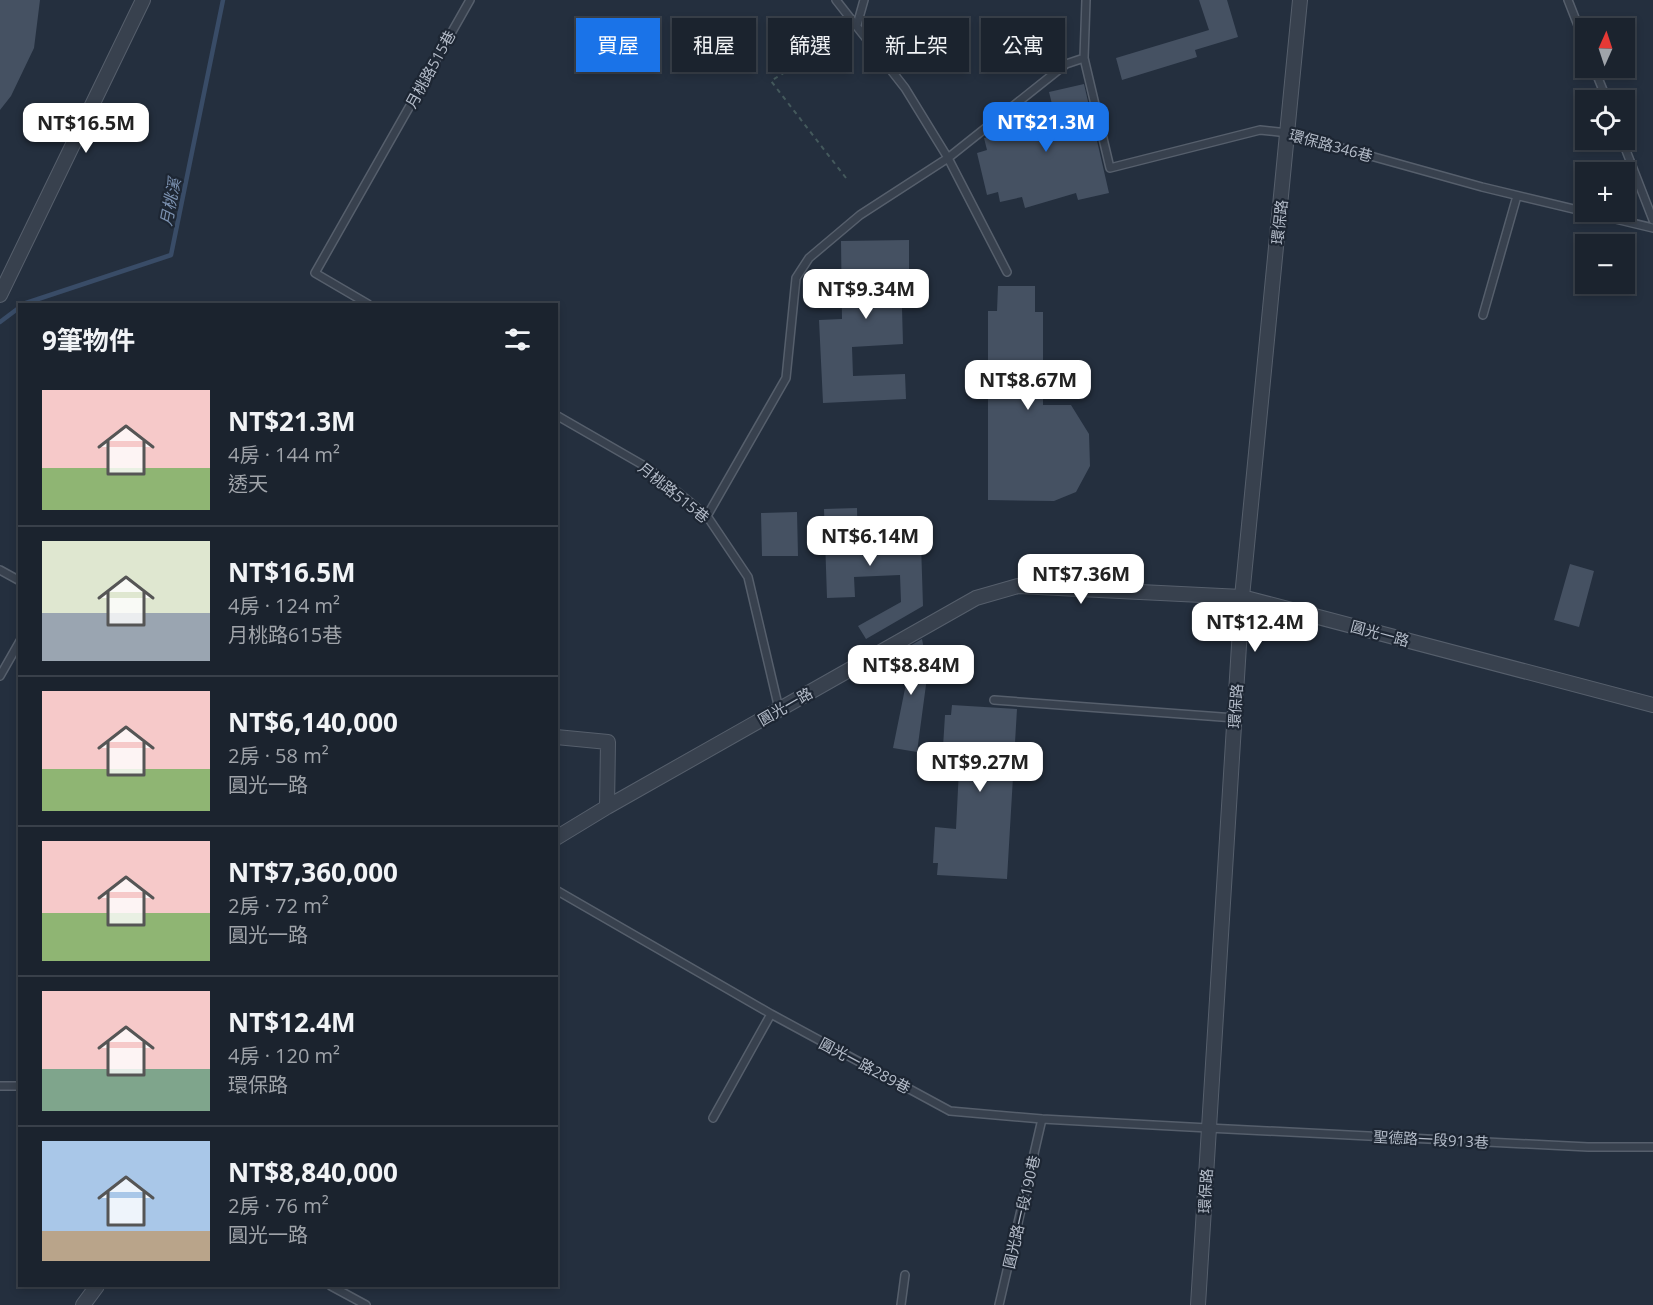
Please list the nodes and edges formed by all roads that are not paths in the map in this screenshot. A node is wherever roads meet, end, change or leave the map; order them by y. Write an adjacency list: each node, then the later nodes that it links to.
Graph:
1 (143, 0): 18 (street)
2 (470, 0): 19 (lane, 月桃路515巷)
3 (836, 0): 9 (lane)
4 (864, 0): 9 (lane)
5 (1086, 0): 10 (lane)
6 (1300, 0): 11 (street, 環保路)
7 (1568, 0): 8 (lane)
8 (1575, 18)
9 (857, 25): 13 (lane)
10 (1084, 58): 11 (lane, 環保路346巷); 13 (lane)
11 (1288, 133): 14 (lane, 環保路346巷); 25 (street, 環保路)
12 (1626, 150): 15 (lane)
13 (948, 158): 17 (lane); 22 (lane)
14 (1517, 196): 16 (lane, 環保路346巷); 20 (lane)
15 (1653, 220)
16 (1653, 228)
17 (1007, 272)
18 (0, 295)
19 (366, 303)
20 (1484, 315)
21 (558, 416): 22 (lane, 月桃路515巷)
22 (707, 516): 30 (lane, 月桃路515巷)
23 (0, 570): 24 (lane)
24 (18, 580)
25 (1242, 597): 29 (street, 圓光一路); 30 (street, 圓光一路); 31 (street, 環保路)
26 (18, 644): 27 (lane)
27 (0, 676)
28 (994, 700): 31 (lane)
29 (1653, 705)
30 (779, 709): 33 (street, 圓光一路)
31 (1234, 718): 41 (street, 環保路)
32 (558, 737): 33 (street)
33 (607, 807): 34 (street, 圓光一路)
34 (558, 837)
35 (558, 891): 36 (lane, 圓光一路289巷)
36 (771, 1014): 39 (lane); 40 (lane, 圓光一路289巷)
37 (0, 1086): 38 (lane)
38 (18, 1086)
39 (713, 1119)
40 (1042, 1119): 41 (lane, 圓光一路289巷); 49 (lane, 圓光路一段190巷)
41 (1208, 1128): 42 (lane, 聖德路一段913巷); 50 (street, 環保路)
42 (1653, 1147)
43 (905, 1275): 48 (lane)
44 (96, 1287): 46 (street)
45 (333, 1287): 47 (lane)
46 (83, 1305)
47 (366, 1305)
48 (901, 1305)
49 (999, 1305)
50 (1198, 1305)

